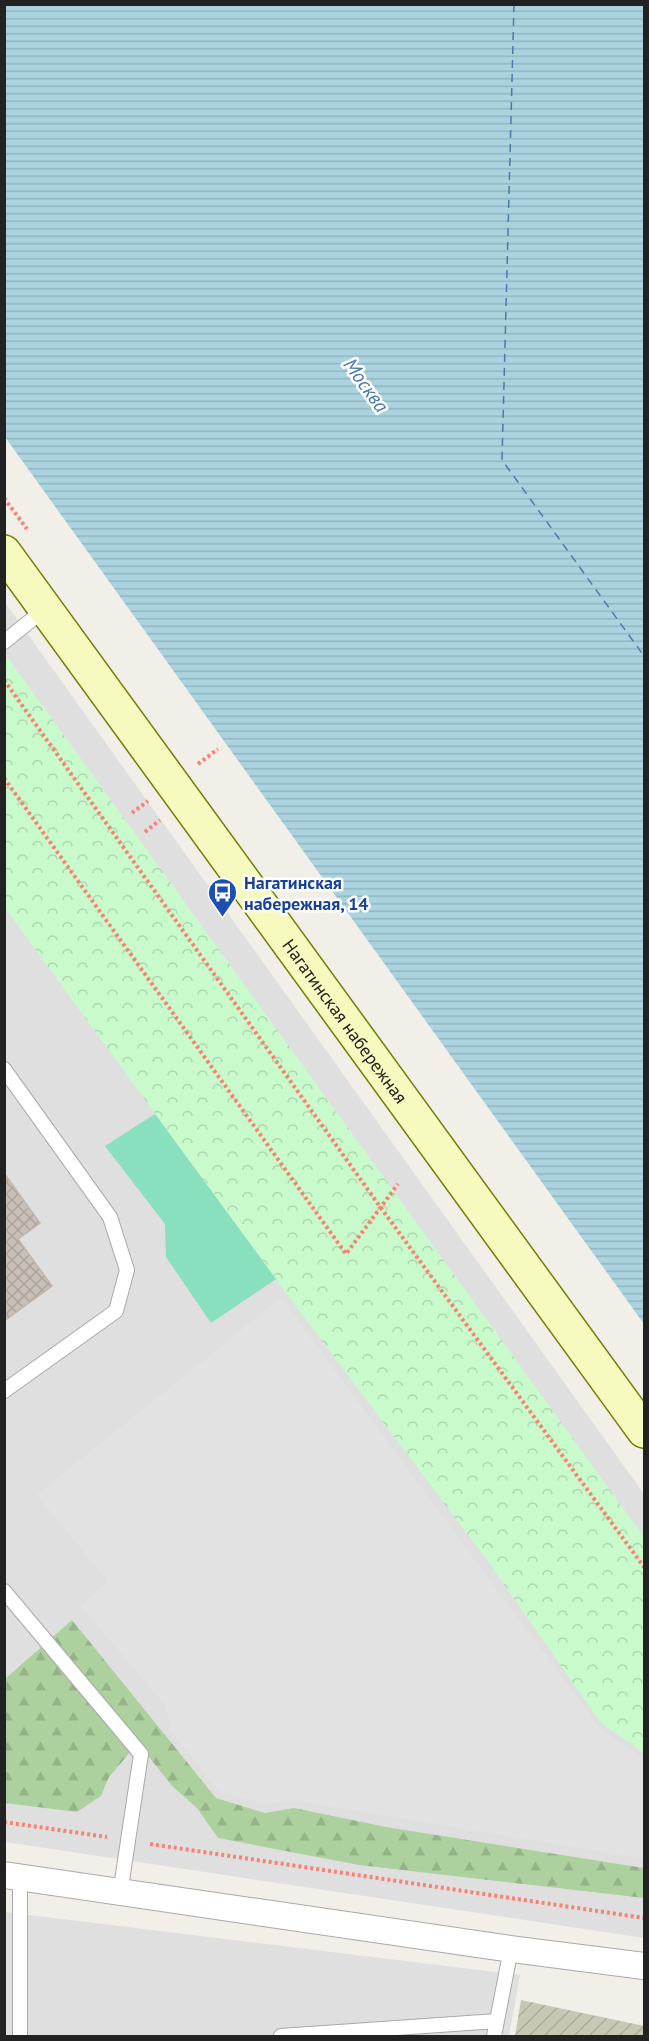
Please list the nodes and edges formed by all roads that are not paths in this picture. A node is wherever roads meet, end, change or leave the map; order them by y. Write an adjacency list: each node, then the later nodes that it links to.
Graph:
1 (4, 552): 2 (main road, Нагатинская набережная)
2 (45, 609): 3 (lane); 6 (main road, Нагатинская набережная)
3 (4, 642)
4 (4, 1069): 5 (lane)
5 (4, 1391)
6 (645, 1431)
7 (4, 1591): 9 (lane)
8 (12, 1877): 9 (street); 13 (lane)
9 (120, 1894): 10 (street)
10 (511, 1949): 11 (street); 12 (lane)
11 (645, 1966)
12 (497, 2021): 14 (lane); 15 (lane)
13 (20, 2037)
14 (281, 2037)
15 (495, 2037)

